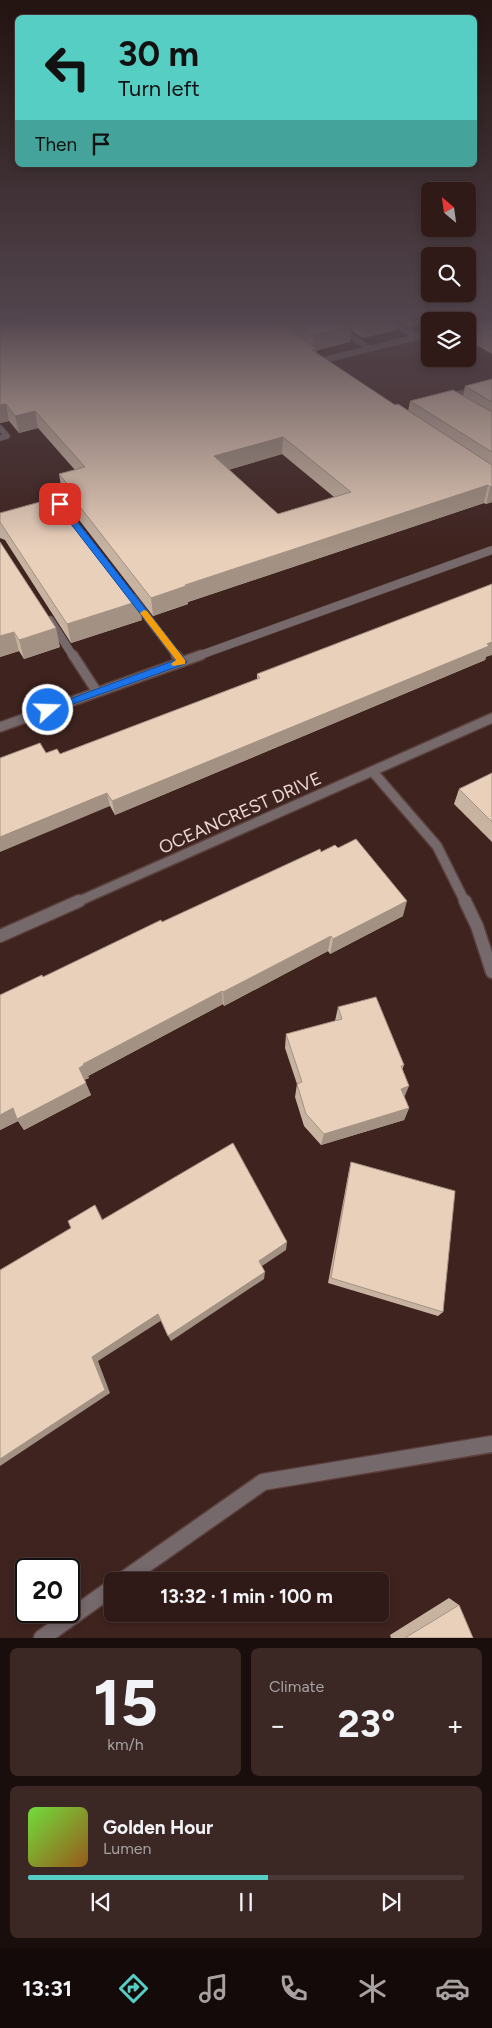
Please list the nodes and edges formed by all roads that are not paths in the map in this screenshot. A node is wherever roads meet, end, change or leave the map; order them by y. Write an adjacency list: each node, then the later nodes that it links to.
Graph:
1 (454, 395): 2 (street)
2 (445, 398): 3 (street); 4 (street)
3 (436, 400)
4 (453, 402)
5 (0, 428): 6 (street)
6 (0, 438)
7 (492, 550): 10 (street)
8 (127, 591): 10 (street)
9 (43, 610): 11 (street)
10 (182, 662): 11 (street)
11 (97, 692): 13 (street)
12 (492, 718): 14 (street, OCEANCREST DRIVE)
13 (0, 728)
14 (373, 772): 15 (street, OCEANCREST DRIVE); 16 (street)
15 (0, 936)
16 (492, 972)
17 (492, 1444): 18 (street)
18 (135, 1572)
19 (104, 1594): 20 (street)
20 (42, 1638)

